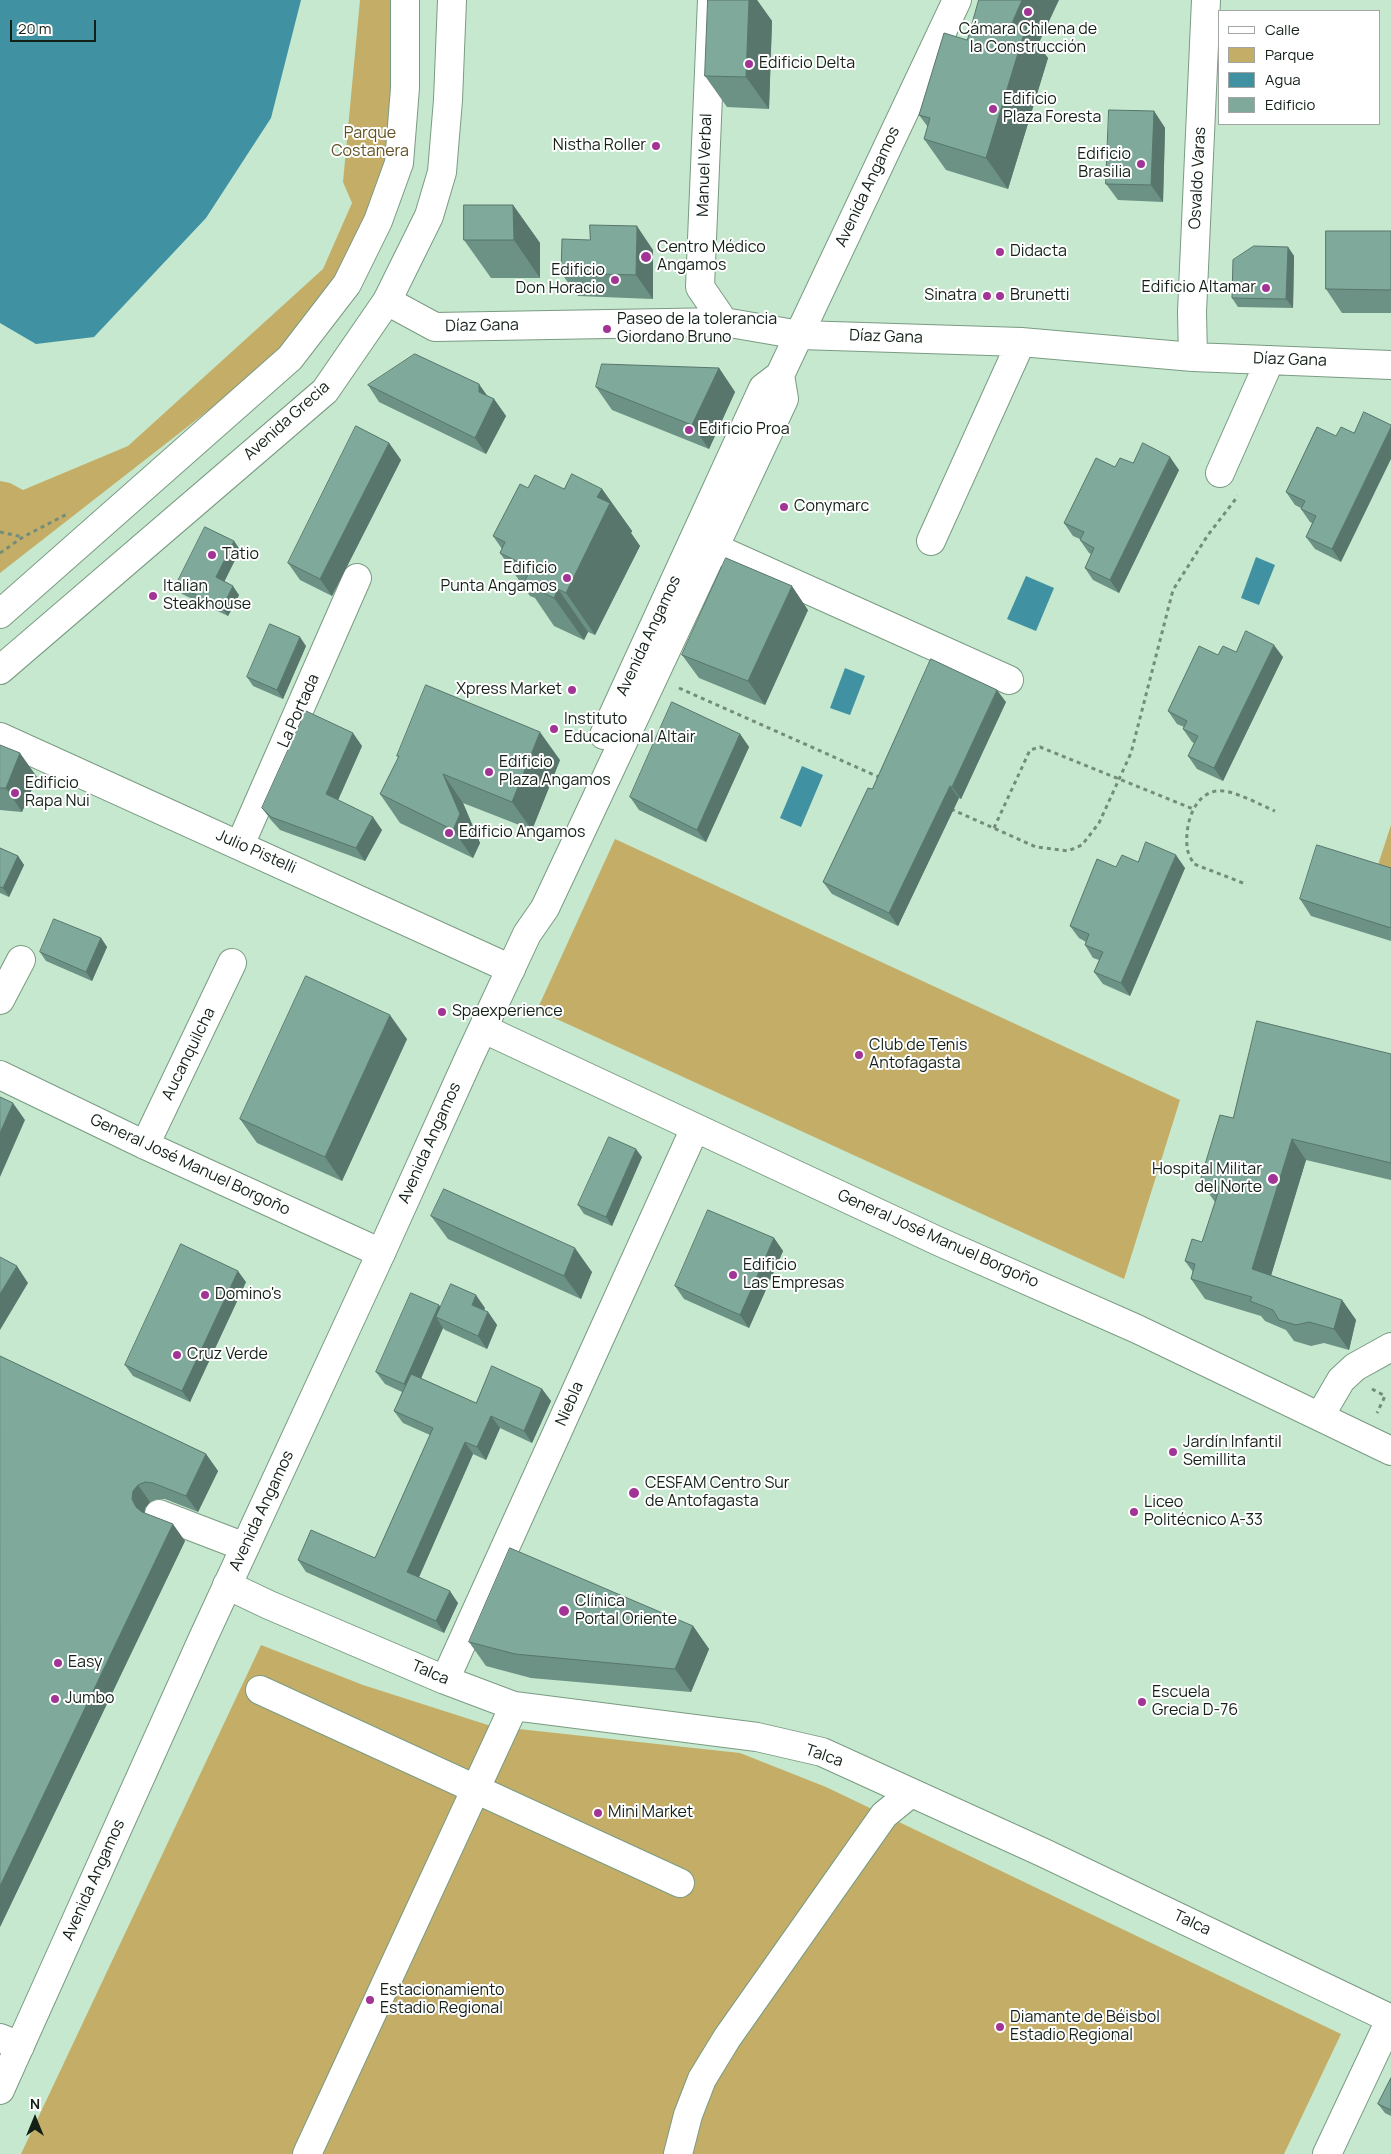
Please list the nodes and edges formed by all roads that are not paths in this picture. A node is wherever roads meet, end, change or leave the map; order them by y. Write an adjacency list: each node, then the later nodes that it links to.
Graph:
1 (404, 0): 19 (main road)
2 (452, 0): 6 (main road, Avenida Grecia)
3 (712, 0): 7 (main road, Manuel Verbal)
4 (957, 0): 8 (main road, Avenida Angamos)
5 (1206, 0): 10 (main road, Osvaldo Varas)
6 (387, 301): 7 (main road, Díaz Gana); 20 (main road, Avenida Grecia)
7 (724, 322): 8 (main road, Díaz Gana)
8 (800, 335): 9 (main road, Díaz Gana); 13 (main road, Avenida Angamos)
9 (1021, 342): 10 (main road, Díaz Gana); 16 (main road)
10 (1193, 357): 11 (main road, Díaz Gana)
11 (1270, 360): 12 (main road, Díaz Gana); 14 (main road)
12 (1391, 364)
13 (780, 375): 15 (main road, Avenida Angamos); 24 (main road, Avenida Angamos)
14 (1220, 473)
15 (718, 538): 17 (main road); 21 (main road); 24 (main road, Avenida Angamos)
16 (931, 541)
17 (798, 565)
18 (357, 578): 23 (main road, La Portada)
19 (0, 614)
20 (0, 670)
21 (1008, 680)
22 (0, 737): 23 (main road, Julio Pistelli)
23 (240, 845): 27 (main road, Julio Pistelli)
24 (527, 934): 27 (main road, Avenida Angamos)
25 (21, 960): 28 (main road)
26 (232, 963): 32 (main road, Aucanquilcha)
27 (511, 969): 29 (main road, Avenida Angamos)
28 (0, 1000)
29 (484, 1029): 31 (main road, General José Manuel Borgoño); 33 (main road, Avenida Angamos)
30 (0, 1076): 32 (main road, General José Manuel Borgoño)
31 (695, 1128): 35 (main road, General José Manuel Borgoño); 40 (main road, Niebla)
32 (145, 1145): 33 (main road, General José Manuel Borgoño)
33 (381, 1253): 38 (main road, Avenida Angamos)
34 (1391, 1347): 35 (main road)
35 (1320, 1416): 36 (main road, General José Manuel Borgoño)
36 (1391, 1451)
37 (159, 1514): 38 (main road)
38 (245, 1546): 39 (main road, Avenida Angamos)
39 (227, 1585): 40 (main road, Talca); 47 (main road, Avenida Angamos)
40 (445, 1680): 42 (main road, Talca)
41 (260, 1690): 43 (main road)
42 (514, 1706): 43 (main road); 44 (main road, Talca)
43 (476, 1789): 45 (main road); 49 (main road)
44 (911, 1793): 46 (main road, Talca); 50 (main road)
45 (680, 1883)
46 (1391, 2019): 51 (main road)
47 (10, 2042): 48 (main road, Avenida Angamos)
48 (0, 2090)
49 (307, 2154)
50 (678, 2154)
51 (1327, 2154)

